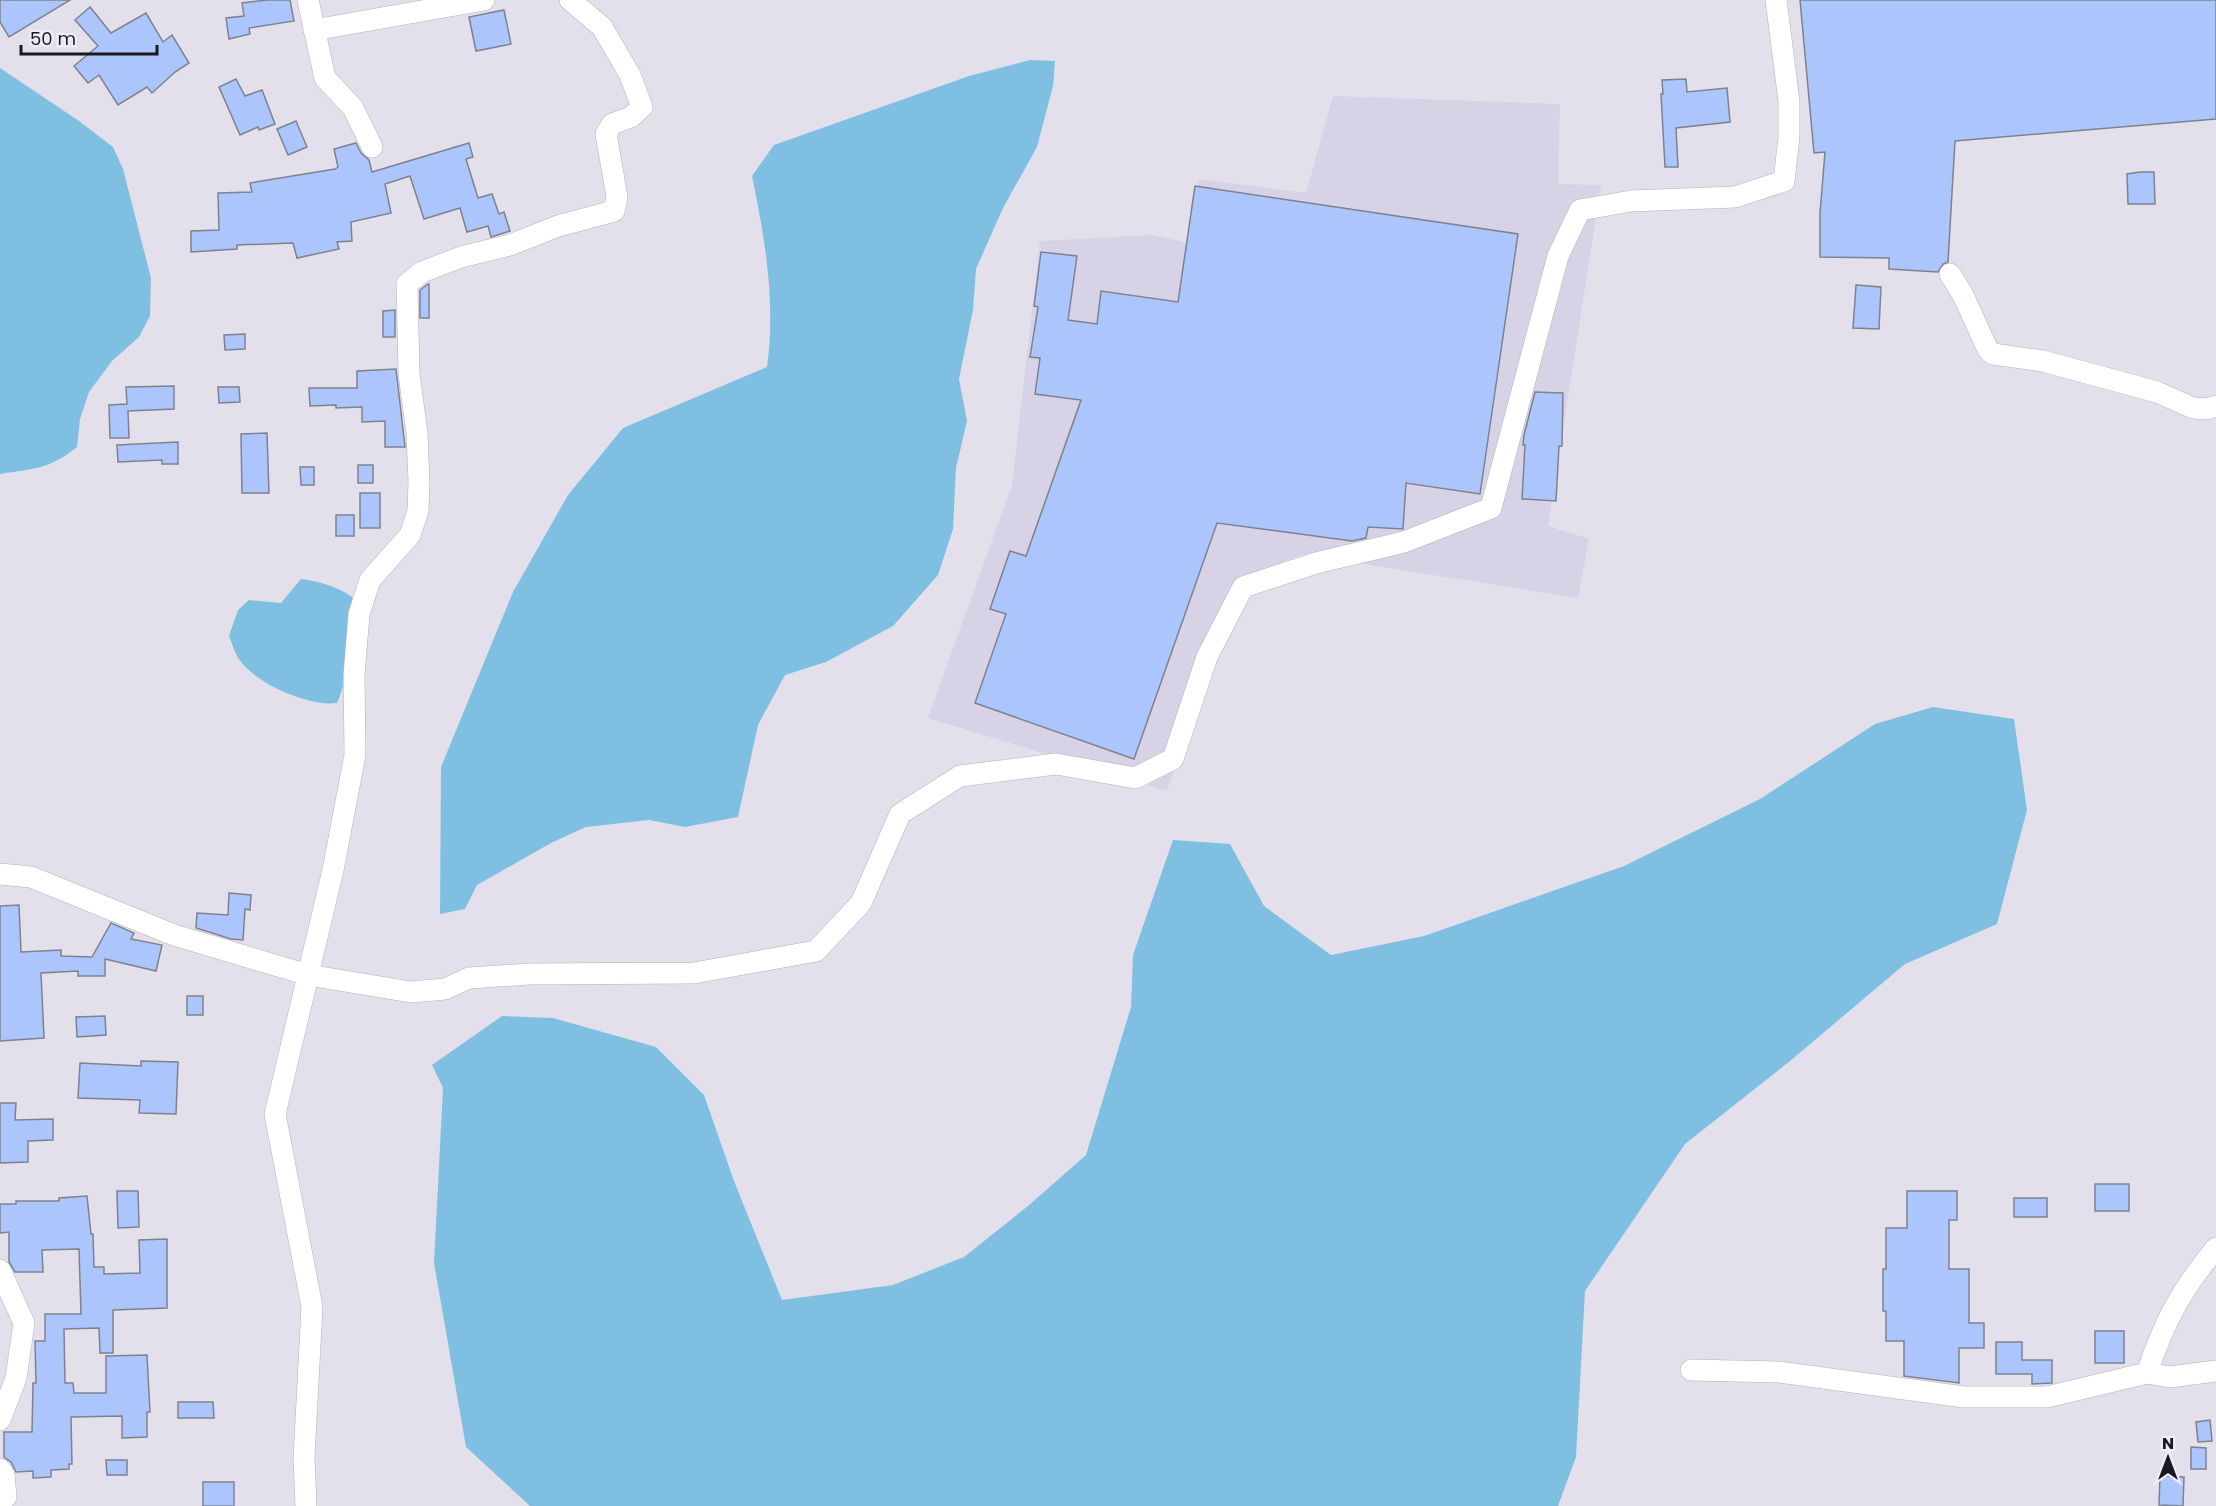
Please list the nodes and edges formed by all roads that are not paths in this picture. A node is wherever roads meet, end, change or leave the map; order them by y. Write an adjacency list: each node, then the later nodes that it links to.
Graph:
1 (308, 0): 5 (street)
2 (484, 0): 5 (street)
3 (570, 0): 10 (street)
4 (1776, 0): 10 (street)
5 (314, 30): 6 (street)
6 (372, 147)
7 (1950, 274): 8 (street)
8 (2216, 406)
9 (0, 874): 10 (street)
10 (308, 975): 19 (street)
11 (2216, 1248): 15 (street)
12 (0, 1270): 16 (street)
13 (1691, 1370): 15 (street)
14 (2216, 1371): 15 (street)
15 (2147, 1373)
16 (0, 1420)
17 (0, 1469): 18 (street)
18 (12, 1503)
19 (306, 1506)

